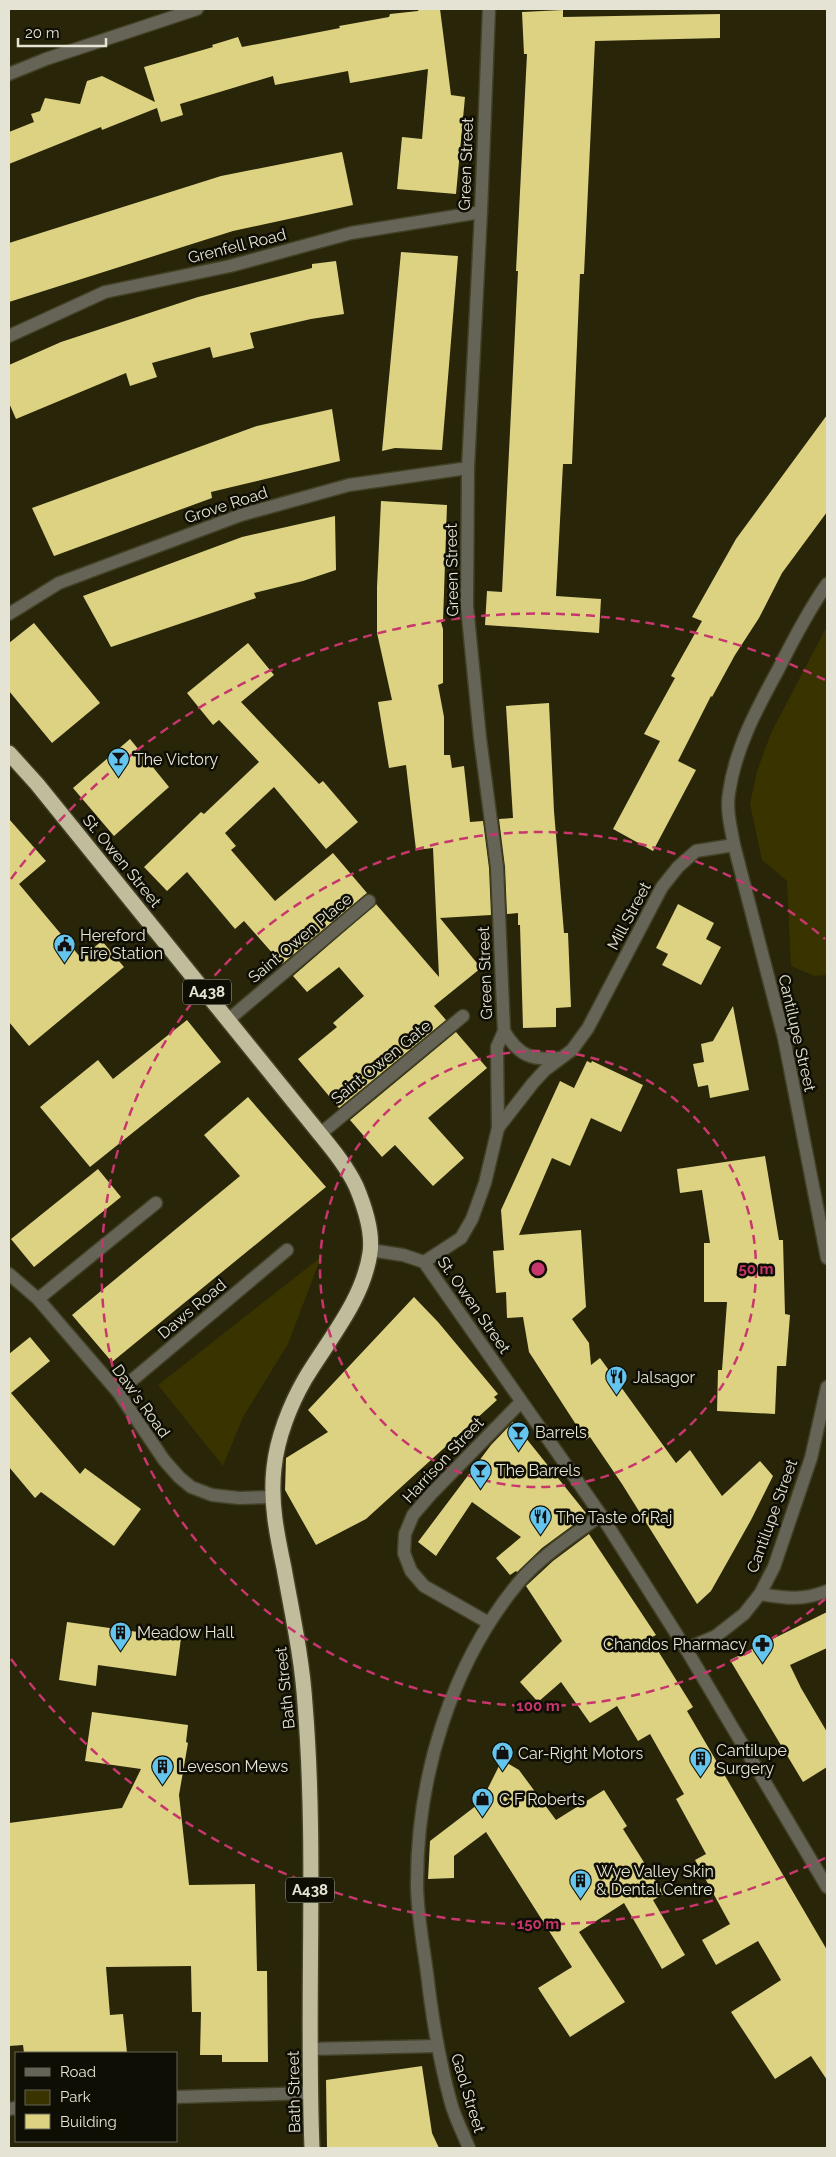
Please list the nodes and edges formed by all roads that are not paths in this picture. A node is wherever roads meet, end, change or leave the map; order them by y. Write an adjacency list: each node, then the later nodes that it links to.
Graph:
1 (197, 9): 3 (street)
2 (489, 9): 4 (street, Green Street)
3 (9, 74)
4 (481, 212): 5 (street, Grenfell Road); 6 (street, Green Street)
5 (9, 336)
6 (468, 468): 8 (street, Grove Road); 14 (street, Green Street)
7 (827, 584): 10 (street)
8 (9, 614)
9 (9, 753): 13 (highway, St. Owen Street / A438)
10 (734, 845): 15 (street, Mill Street); 21 (street, Cantilupe Street)
11 (369, 901): 13 (street, Saint Owen Place)
12 (462, 1016): 17 (street, Saint Owen Gate)
13 (228, 1020): 17 (highway, St. Owen Street / A438)
14 (504, 1031): 15 (street); 16 (street, Green Street)
15 (561, 1058): 16 (street, Mill Street)
16 (498, 1128): 22 (street, Mill Street)
17 (320, 1134): 20 (highway, St. Owen Street / A438)
18 (156, 1203): 24 (street)
19 (286, 1250): 26 (street, Daws Road)
20 (370, 1250): 22 (street, St. Owen Street); 28 (highway, Bath Street / A438)
21 (827, 1258)
22 (424, 1262): 27 (street, St. Owen Street)
23 (9, 1274): 24 (street, Daw's Road)
24 (38, 1299): 26 (street, Daw's Road)
25 (827, 1387): 31 (street, Cantilupe Street)
26 (118, 1392): 28 (street, Daw's Road)
27 (521, 1402): 29 (street, St. Owen Street); 32 (street, Harrison Street)
28 (272, 1497): 36 (highway, Bath Street / A438)
29 (601, 1515): 32 (street, Gaol Street); 33 (street, St. Owen Street)
30 (827, 1590): 31 (street)
31 (760, 1594): 33 (street, Cantilupe Street)
32 (489, 1623): 35 (street, Gaol Street)
33 (686, 1649): 34 (street, St. Owen Street)
34 (827, 1887)
35 (437, 2046): 36 (street); 40 (street, Gaol Street)
36 (310, 2050): 37 (highway, Bath Street / A438)
37 (310, 2093): 38 (street); 39 (highway, Bath Street / A438)
38 (178, 2097)
39 (312, 2148)
40 (469, 2148)

